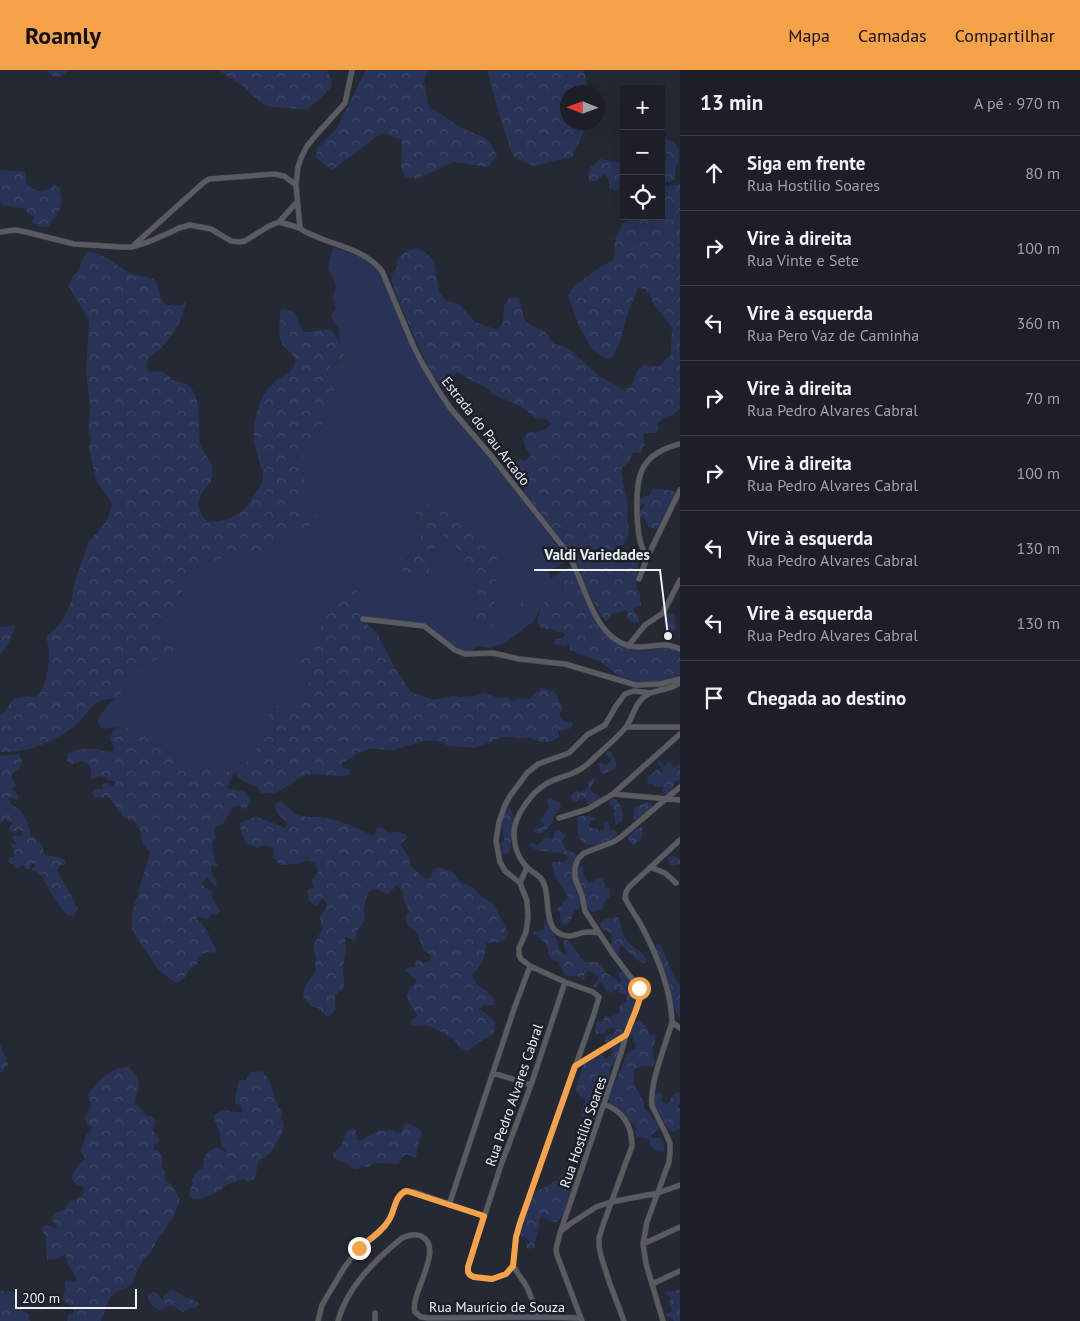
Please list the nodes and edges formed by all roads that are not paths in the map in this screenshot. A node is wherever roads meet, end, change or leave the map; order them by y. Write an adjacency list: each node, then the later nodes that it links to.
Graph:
1 (352, 70): 2 (street)
2 (296, 185): 3 (street); 7 (street)
3 (297, 202): 4 (street); 5 (street)
4 (279, 222): 5 (street, Estrada do Pau Arcado); 7 (street)
5 (300, 228): 14 (street, Estrada do Pau Arcado)
6 (0, 232): 7 (street)
7 (132, 247)
8 (680, 444): 10 (street)
9 (680, 490): 10 (street)
10 (647, 558): 11 (street)
11 (639, 579)
12 (680, 580): 14 (street)
13 (363, 619): 16 (street)
14 (628, 646): 15 (street)
15 (680, 648)
16 (680, 681): 17 (street)
17 (650, 693): 18 (street); 29 (street)
18 (627, 727): 19 (street); 27 (street)
19 (680, 727)
20 (680, 734): 22 (street)
21 (680, 788): 23 (street)
22 (613, 794): 23 (street); 25 (street)
23 (667, 799): 24 (street); 31 (street)
24 (680, 800)
25 (559, 818)
26 (680, 840): 28 (street)
27 (527, 867): 29 (street); 31 (street)
28 (650, 867): 30 (street); 34 (street)
29 (520, 883): 32 (street)
30 (676, 883)
31 (599, 933): 36 (street, Rua Hostílio Soares)
32 (530, 966): 33 (street); 38 (street)
33 (565, 982): 37 (street); 39 (street, Rua Pedro Alvares Cabral)
34 (672, 1022): 35 (street); 42 (street)
35 (680, 1028)
36 (626, 1035): 37 (street); 40 (street, Rua Hostílio Soares)
37 (575, 1066): 49 (street)
38 (493, 1073): 39 (street); 44 (street)
39 (530, 1085): 45 (street, Rua Pedro Alvares Cabral)
40 (604, 1104): 43 (street); 47 (street, Rua Hostílio Soares)
41 (680, 1185): 42 (street)
42 (658, 1193): 43 (street); 48 (street)
43 (611, 1202): 47 (street); 58 (street)
44 (449, 1205): 45 (street); 55 (street)
45 (484, 1216): 49 (street, Rua Pedro Alvares Cabral)
46 (680, 1227): 48 (street)
47 (560, 1233): 54 (street, Rua Hostílio Soares)
48 (643, 1244): 51 (street)
49 (513, 1266): 53 (street)
50 (680, 1271): 51 (street)
51 (652, 1284): 59 (street)
52 (375, 1313): 57 (street)
53 (539, 1317): 54 (street, Rua Maurício de Souza); 56 (street, Rua Maurício de Souza)
54 (581, 1320)
55 (318, 1321)
56 (338, 1321)
57 (375, 1321)
58 (624, 1321)
59 (663, 1321)

